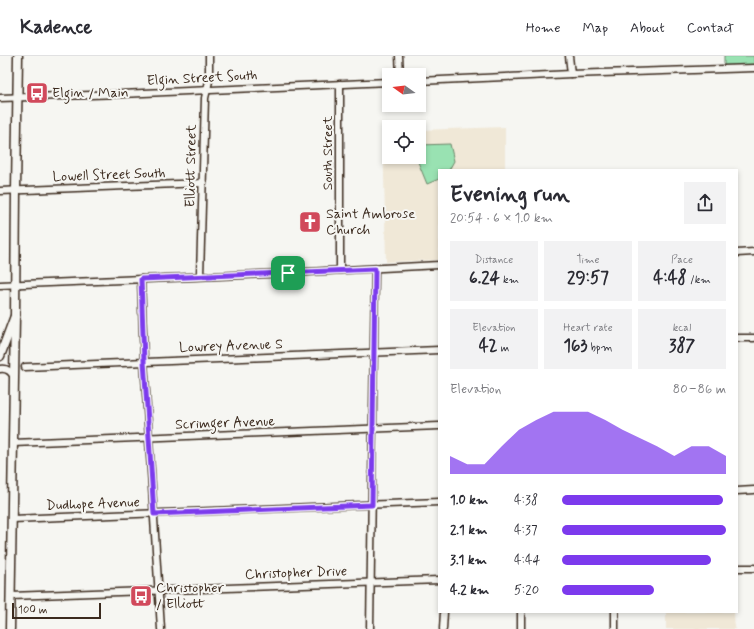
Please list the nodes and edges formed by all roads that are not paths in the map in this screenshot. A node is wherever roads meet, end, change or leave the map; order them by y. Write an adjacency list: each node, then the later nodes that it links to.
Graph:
1 (18, 56): 12 (main road)
2 (209, 56): 11 (street, Elliott Street)
3 (399, 56): 5 (street)
4 (569, 56): 7 (street)
5 (400, 68)
6 (754, 68): 7 (street)
7 (571, 74): 8 (street)
8 (426, 81)
9 (382, 82): 10 (street, Elgin Street South)
10 (340, 84): 11 (street, Elgin Street South); 21 (street, South Street)
11 (207, 90): 12 (street, Elgin Street South); 14 (street, Elliott Street)
12 (17, 97): 13 (street, Elgin Street South); 15 (main road)
13 (0, 98)
14 (203, 183): 15 (street, Lowell Street South); 22 (street, Elliott Street)
15 (16, 190): 16 (street, Lowell Street South); 24 (main road)
16 (0, 191)
17 (754, 252): 18 (street)
18 (738, 253)
19 (438, 265): 20 (street)
20 (375, 269): 21 (street); 30 (street)
21 (340, 270): 22 (street)
22 (200, 276): 23 (street)
23 (141, 279): 24 (street); 32 (street)
24 (16, 284): 25 (street); 26 (main road)
25 (0, 285)
26 (15, 316): 31 (main road); 35 (main road)
27 (738, 338): 28 (street)
28 (754, 338)
29 (438, 350): 30 (street, Lowrey Avenue S)
30 (375, 353): 32 (street, Lowrey Avenue S); 37 (street)
31 (0, 356)
32 (144, 361): 33 (street, Lowrey Avenue S); 38 (street)
33 (24, 367)
34 (0, 369): 35 (street)
35 (14, 377): 39 (main road)
36 (438, 426): 37 (street, Scrimger Avenue)
37 (373, 429): 38 (street, Scrimger Avenue); 43 (street)
38 (149, 438): 39 (street, Scrimger Avenue); 44 (street)
39 (13, 443): 45 (main road)
40 (754, 490): 41 (street)
41 (738, 491)
42 (438, 502): 43 (street, Dudhope Avenue)
43 (372, 505): 44 (street, Dudhope Avenue); 49 (street)
44 (154, 514): 45 (street, Dudhope Avenue); 50 (street)
45 (12, 519): 51 (main road)
46 (738, 568): 47 (street)
47 (754, 568)
48 (438, 580): 49 (street, Christopher Drive)
49 (371, 583): 50 (street, Christopher Drive); 57 (street)
50 (159, 591): 51 (street, Christopher Drive); 56 (street)
51 (11, 596): 55 (main road)
52 (444, 613): 58 (street)
53 (521, 613): 59 (street)
54 (615, 613): 60 (street)
55 (10, 629)
56 (161, 629)
57 (370, 629)
58 (443, 629)
59 (521, 629)
60 (615, 629)

